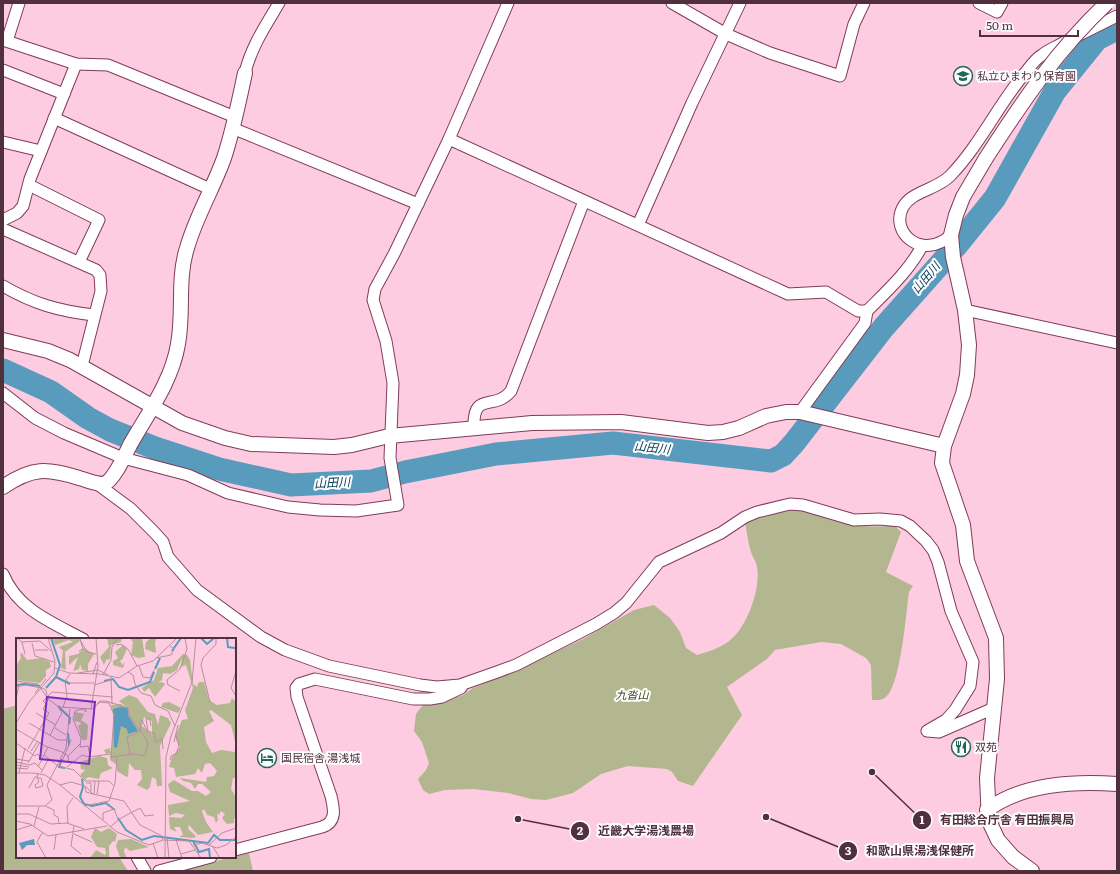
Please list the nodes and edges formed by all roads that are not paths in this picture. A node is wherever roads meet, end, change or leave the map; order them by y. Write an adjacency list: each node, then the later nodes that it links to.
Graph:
1 (19, 3): 12 (street)
2 (279, 3): 15 (street)
3 (508, 3): 19 (street)
4 (672, 3): 11 (street)
5 (740, 3): 11 (street)
6 (864, 3): 11 (street)
7 (979, 3): 8 (street)
8 (1002, 3)
9 (1107, 3): 29 (street, bridge)
10 (1117, 16): 30 (street)
11 (726, 34): 27 (street)
12 (5, 40): 13 (street)
13 (76, 64): 16 (street); 18 (street)
14 (3, 70): 16 (street)
15 (245, 73): 18 (street)
16 (64, 94): 17 (street)
17 (54, 118): 21 (street); 23 (street)
18 (233, 122): 23 (street); 25 (street)
19 (449, 139): 24 (street); 25 (street)
20 (3, 142): 21 (street)
21 (41, 151): 22 (street)
22 (29, 185): 26 (street); 31 (street)
23 (210, 188): 40 (street)
24 (584, 201): 27 (street); 42 (street)
25 (418, 204): 43 (street)
26 (3, 220)
27 (638, 225): 34 (street)
28 (3, 229): 31 (street)
29 (951, 235): 30 (street); 33 (street)
30 (922, 246): 34 (street)
31 (79, 262): 35 (street)
32 (3, 286): 35 (street)
33 (965, 310): 37 (street); 44 (street)
34 (867, 311): 41 (street)
35 (94, 315): 38 (street)
36 (3, 340): 38 (street)
37 (1117, 343)
38 (82, 366): 40 (street)
39 (3, 393): 45 (street)
40 (149, 411): 43 (street); 45 (street)
41 (800, 412): 42 (street); 44 (street)
42 (474, 427): 43 (street)
43 (389, 436): 45 (street)
44 (944, 446): 51 (street)
45 (125, 455): 46 (street)
46 (96, 483): 47 (street); 50 (street)
47 (3, 488)
48 (3, 574): 49 (street)
49 (80, 638)
50 (473, 681): 51 (street); 54 (street)
51 (994, 708): 53 (street)
52 (1117, 784): 53 (street)
53 (987, 810): 59 (street)
54 (236, 850)
55 (138, 858): 57 (street)
56 (206, 858): 58 (street)
57 (145, 871)
58 (159, 871)
59 (1032, 871)

